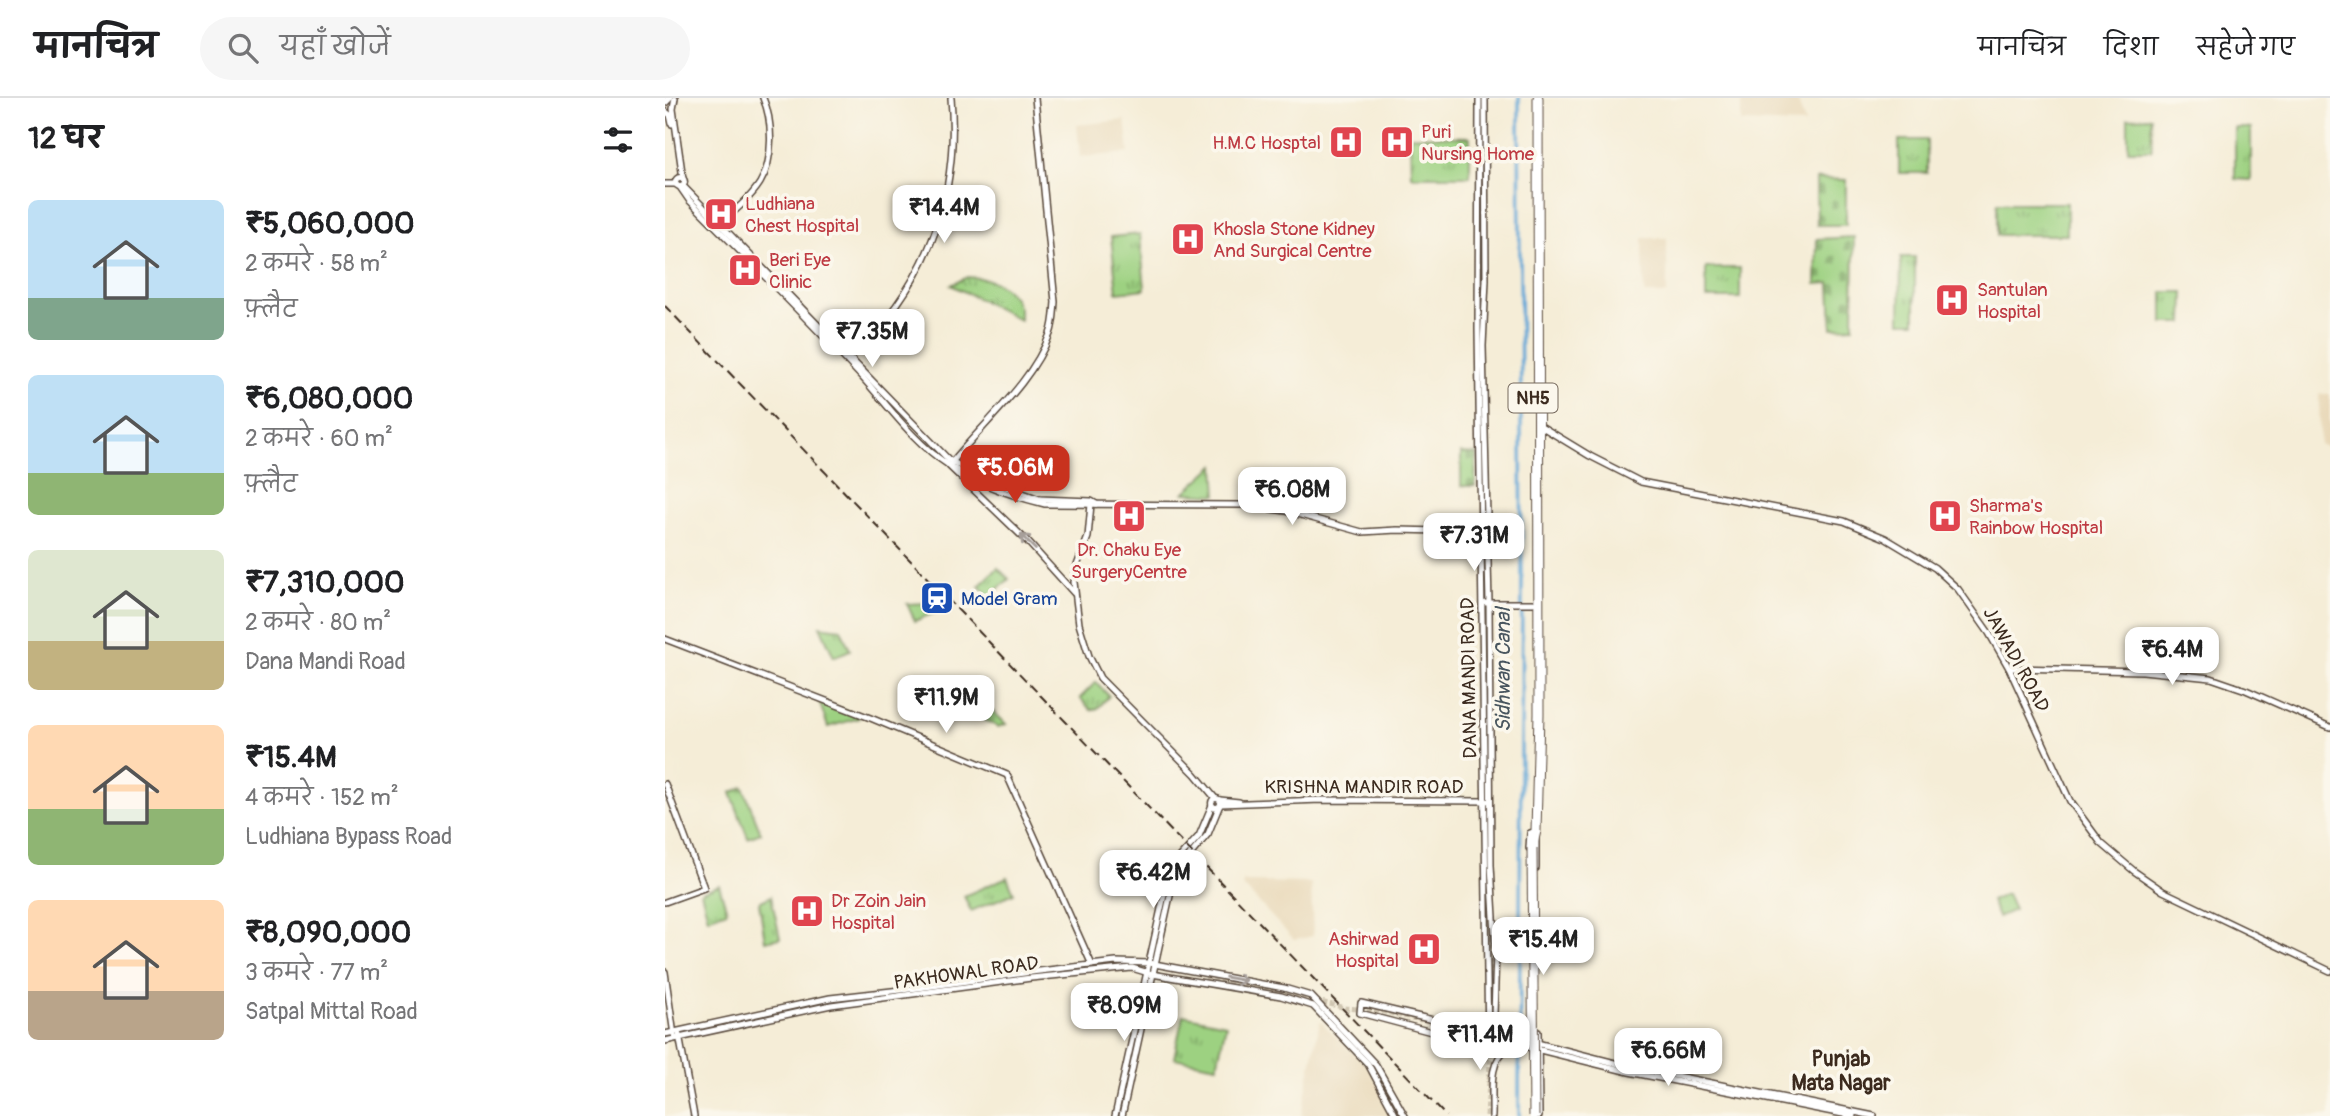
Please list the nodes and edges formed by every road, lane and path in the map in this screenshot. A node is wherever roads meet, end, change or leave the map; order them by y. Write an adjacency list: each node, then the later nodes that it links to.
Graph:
1 (669, 98): 9 (main road)
2 (675, 98): 12 (street)
3 (763, 98): 13 (street)
4 (951, 98): 14 (street)
5 (1035, 98): 16 (street)
6 (1479, 98): 18 (street, DANA MANDI ROAD)
7 (1485, 98): 18 (street)
8 (1536, 98): 15 (highway, NH5); 21 (highway, NH5)
9 (665, 102)
10 (665, 111): 12 (street)
11 (665, 183): 12 (street)
12 (679, 183): 13 (street)
13 (718, 226): 14 (street)
14 (848, 358): 16 (street)
15 (1537, 423): 23 (street, JAWADI ROAD); 28 (highway, NH5)
16 (951, 464): 17 (street); 19 (street, one-way to 16)
17 (1093, 504): 18 (street); 19 (street)
18 (1485, 531): 20 (street, DANA MANDI ROAD)
19 (1074, 593): 27 (street)
20 (1486, 603): 21 (street); 26 (street, DANA MANDI ROAD)
21 (1530, 603): 28 (highway, NH5)
22 (665, 639): 34 (street)
23 (2009, 668): 24 (street); 35 (street, JAWADI ROAD)
24 (2330, 727)
25 (665, 785): 29 (street)
26 (1488, 801): 27 (street, KRISHNA MANDIR ROAD); 30 (street); 31 (street, DANA MANDI ROAD)
27 (1217, 803): 33 (street)
28 (1534, 831): 47 (street); 49 (street); 57 (highway, NH5, bridge)
29 (665, 902)
30 (1494, 922): 31 (street); 40 (street)
31 (1488, 926): 32 (street); 39 (street, DANA MANDI ROAD)
32 (1489, 936)
33 (1152, 964): 34 (street, PAKHOWAL ROAD); 37 (street); 38 (street, PAKHOWAL ROAD, one-way to 38)
34 (1093, 968): 37 (street, PAKHOWAL ROAD); 43 (street, PAKHOWAL ROAD)
35 (2330, 971)
36 (665, 972): 43 (street)
37 (1149, 974): 38 (street, PAKHOWAL ROAD); 52 (street); 53 (street)
38 (1322, 1013): 50 (street); 55 (street)
39 (1488, 1013): 42 (street); 46 (street, DANA MANDI ROAD)
40 (1495, 1019): 44 (street); 46 (street)
41 (665, 1034): 43 (street, PAKHOWAL ROAD)
42 (1471, 1034): 46 (street); 46 (street)
43 (676, 1035): 45 (street, PAKHOWAL ROAD); 51 (street)
44 (1503, 1039): 46 (street); 48 (street)
45 (665, 1041)
46 (1490, 1042): 48 (street)
47 (1529, 1044): 48 (street); 49 (street); 57 (street)
48 (1511, 1045): 56 (street)
49 (1538, 1046): 57 (street); 58 (street); 59 (street)
50 (1368, 1064): 54 (street); 55 (street)
51 (694, 1116)
52 (1115, 1116)
53 (1122, 1116)
54 (1396, 1116)
55 (1403, 1116)
56 (1492, 1116)
57 (1534, 1116)
58 (1853, 1116)
59 (1874, 1116)

